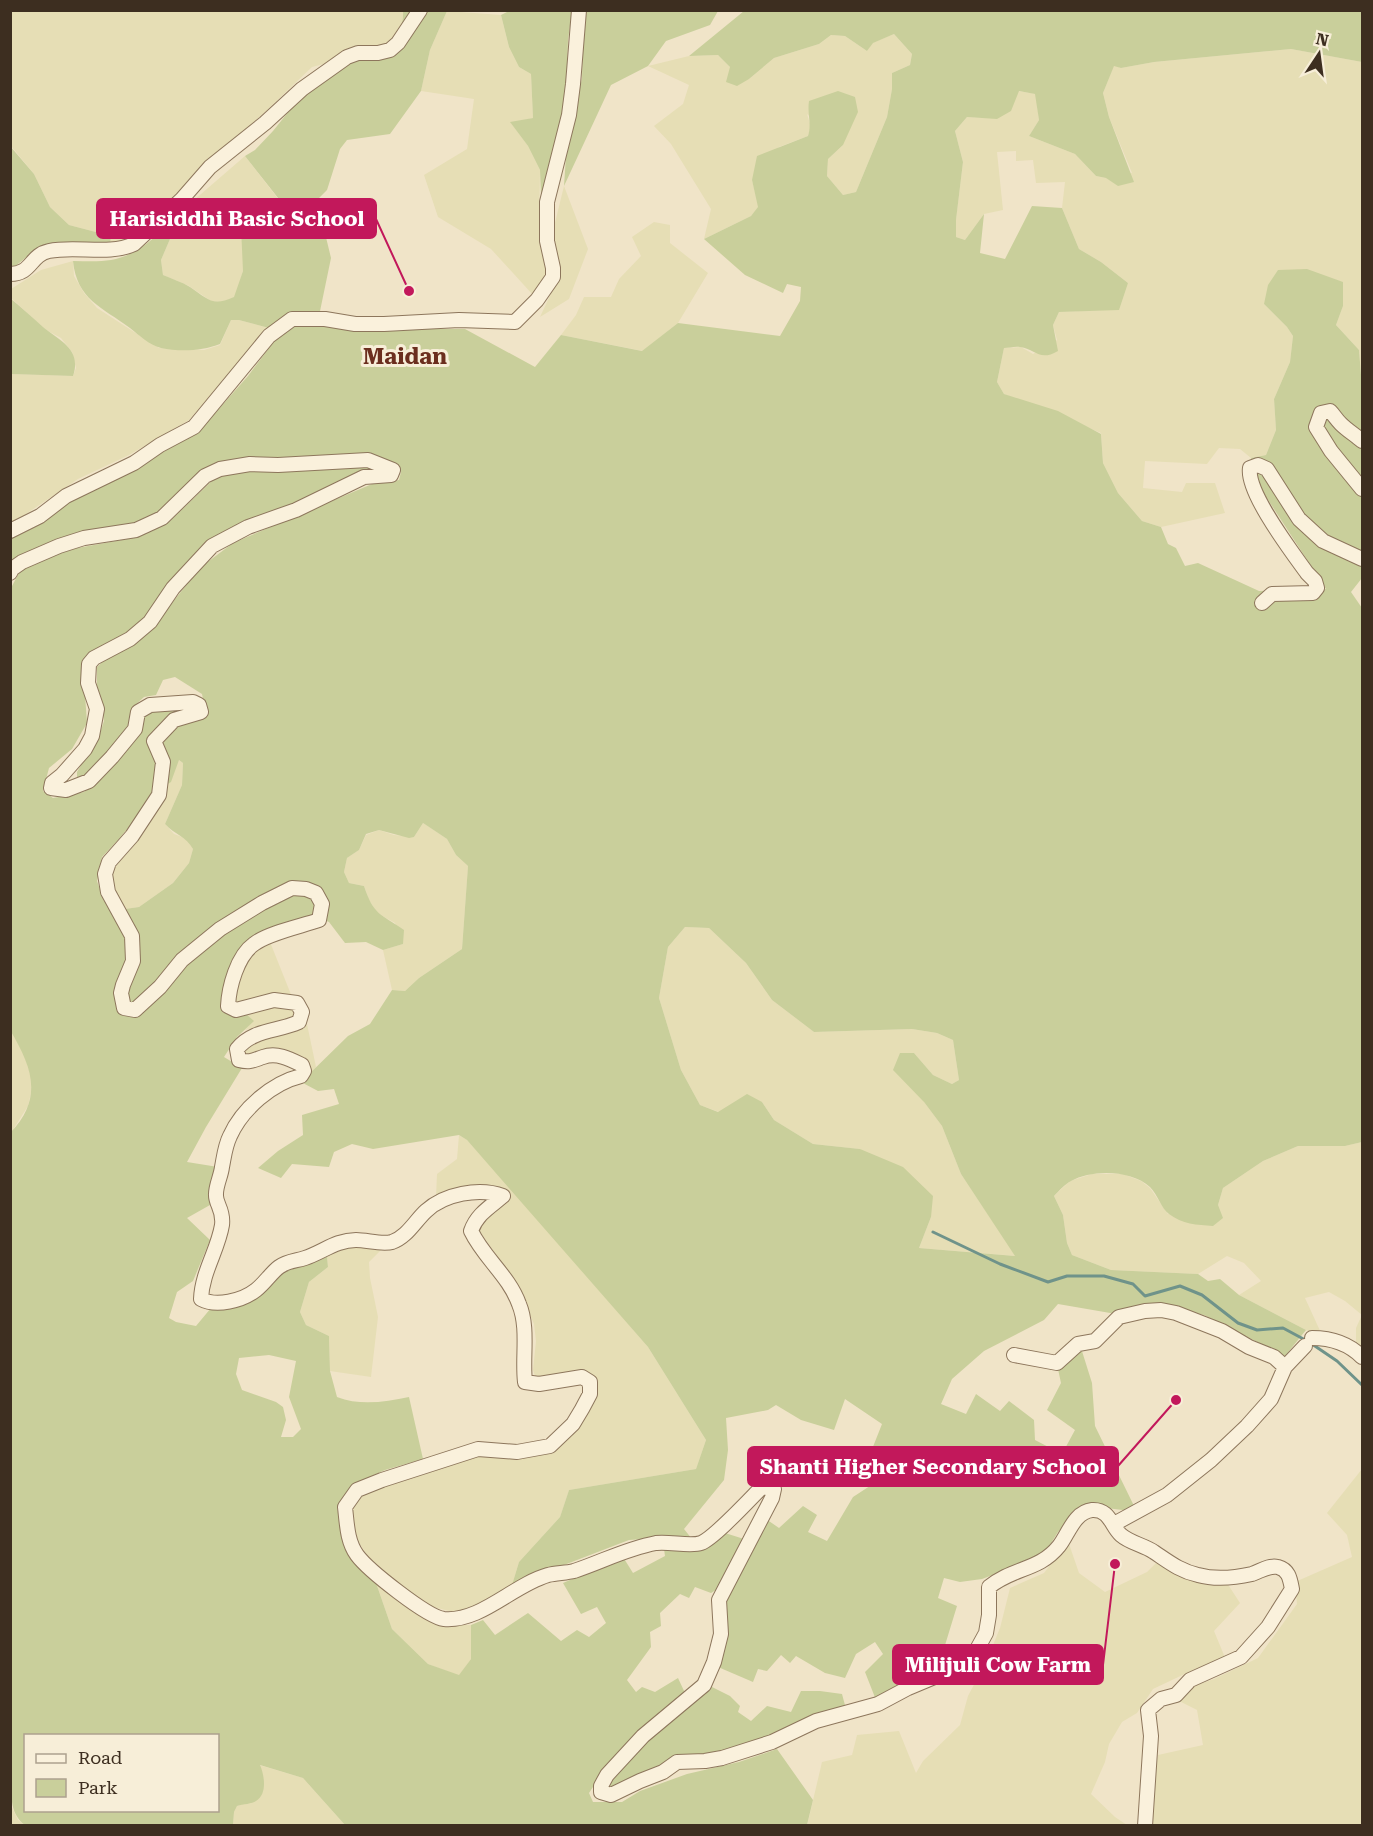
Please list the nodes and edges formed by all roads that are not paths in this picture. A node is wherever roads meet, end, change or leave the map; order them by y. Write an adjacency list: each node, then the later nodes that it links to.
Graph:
1 (420, 10): 3 (street)
2 (579, 10): 6 (street)
3 (10, 274)
4 (1362, 441): 5 (street)
5 (1362, 489)
6 (10, 531)
7 (1362, 559): 9 (street)
8 (10, 573): 13 (street)
9 (1262, 603)
10 (1014, 1355): 12 (street)
11 (1362, 1357): 12 (street)
12 (1286, 1367): 13 (street)
13 (1113, 1524): 14 (street)
14 (1145, 1826)

